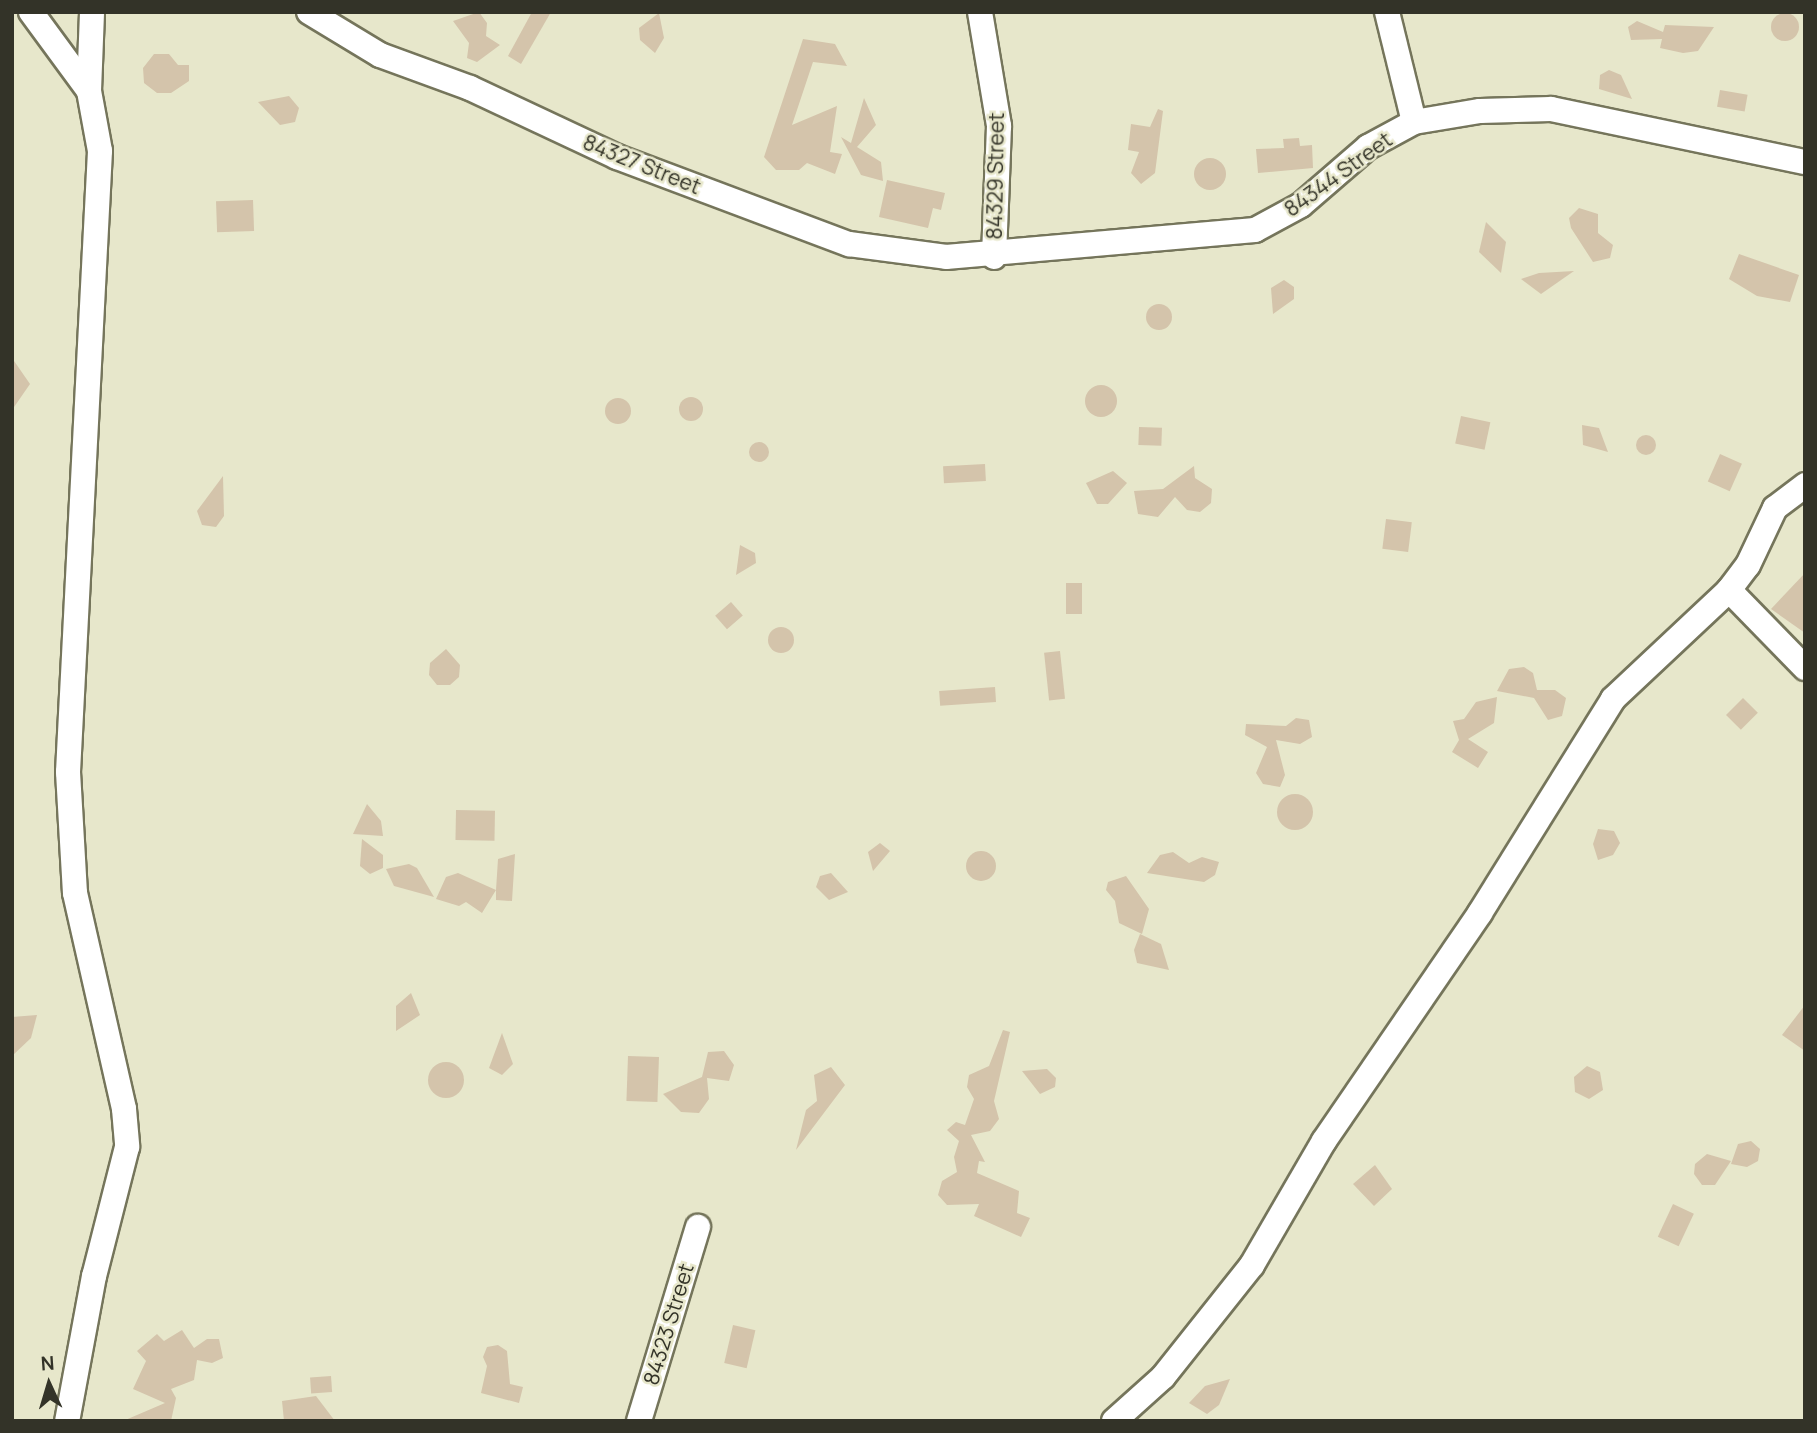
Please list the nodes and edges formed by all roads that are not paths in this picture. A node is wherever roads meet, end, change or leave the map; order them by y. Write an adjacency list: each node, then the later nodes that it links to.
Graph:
1 (30, 12): 6 (street)
2 (92, 12): 6 (street)
3 (309, 12): 9 (street, 84327 Street)
4 (980, 12): 9 (street, 84329 Street)
5 (1387, 12): 7 (street)
6 (89, 91): 14 (street)
7 (1414, 122): 8 (street, 84344 Street); 9 (street, 84344 Street)
8 (1805, 162)
9 (993, 257)
10 (1805, 485): 11 (street)
11 (1729, 590): 12 (street); 16 (street)
12 (1805, 668)
13 (698, 1227): 15 (street, 84323 Street)
14 (67, 1421)
15 (639, 1421)
16 (1114, 1421)

